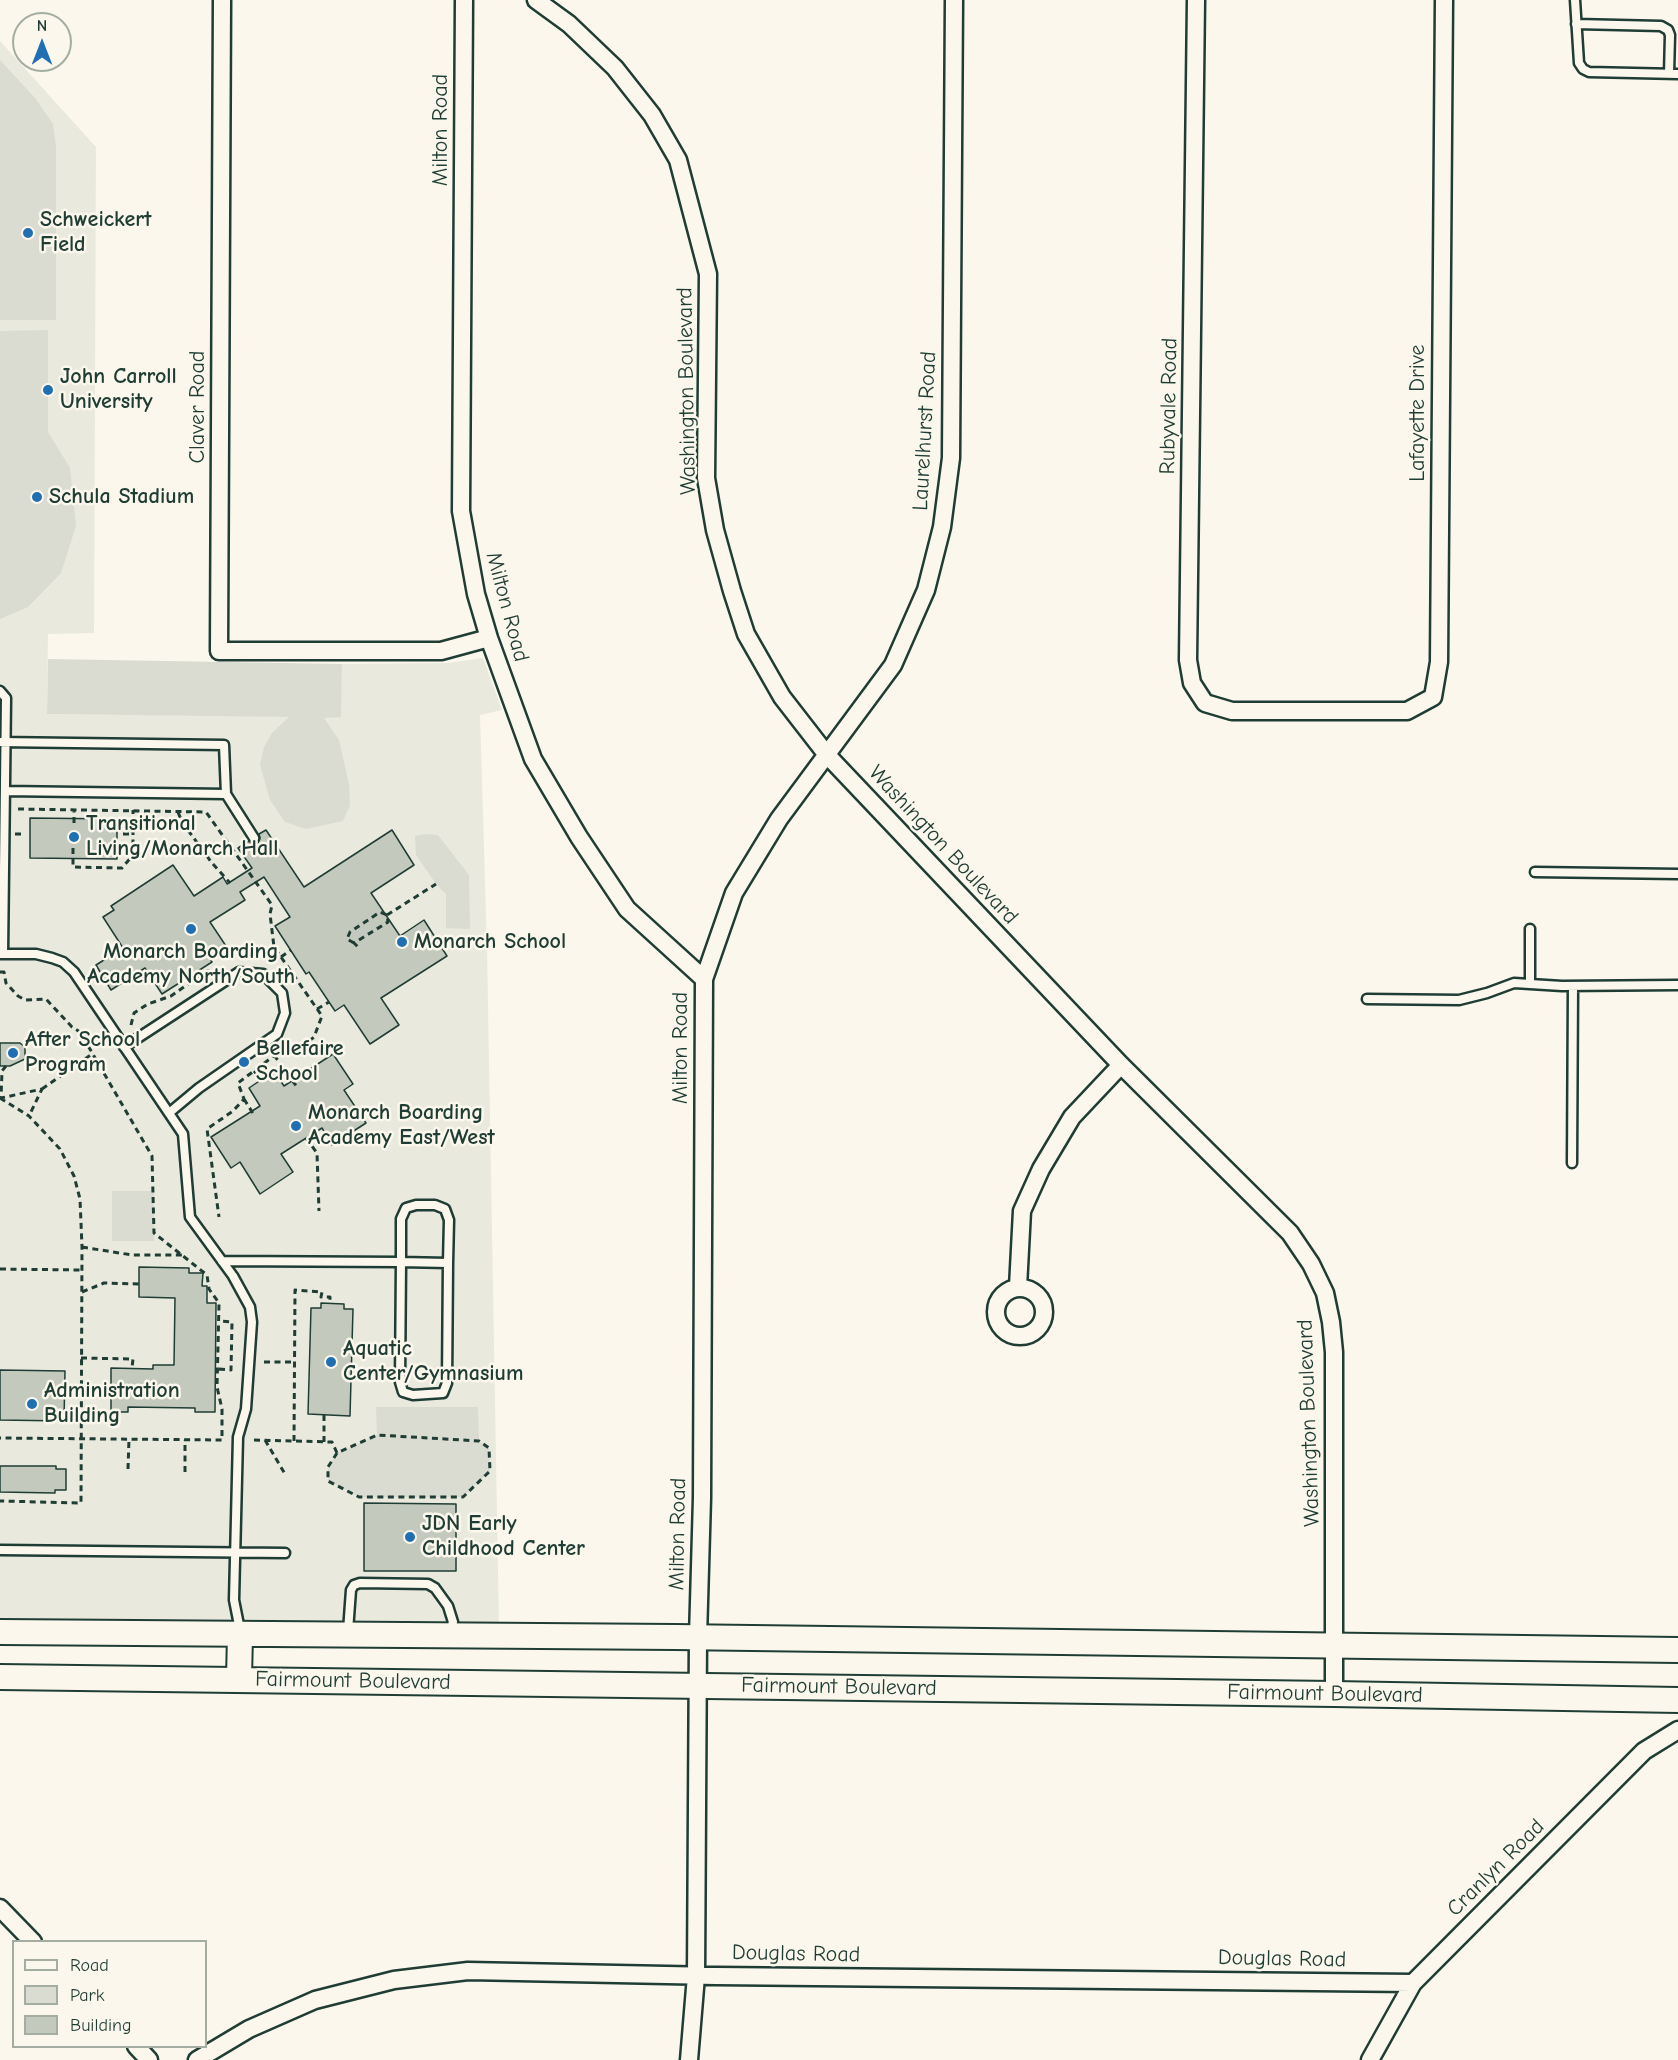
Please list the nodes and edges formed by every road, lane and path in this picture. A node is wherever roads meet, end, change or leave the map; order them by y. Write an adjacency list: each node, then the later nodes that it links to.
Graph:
1 (222, 0): 10 (street, Claver Road)
2 (464, 0): 10 (street, Milton Road)
3 (536, 0): 14 (street, Washington Boulevard)
4 (954, 0): 14 (street, Laurelhurst Road)
5 (1196, 0): 12 (street, Rubyvale Road)
6 (1444, 0): 12 (street, Lafayette Drive)
7 (1575, 0): 8 (lane)
8 (1576, 24): 9 (lane); 9 (lane)
9 (1674, 74)
10 (489, 638): 38 (street, Milton Road)
11 (0, 690): 13 (lane)
12 (1308, 711)
13 (3, 742): 15 (lane); 16 (lane)
14 (827, 755): 38 (street, Laurelhurst Road); 48 (street, Washington Boulevard)
15 (5, 791): 16 (lane); 17 (lane)
16 (226, 794): 24 (lane)
17 (5, 809): 18 (path); 35 (lane)
18 (74, 810): 19 (path); 21 (path)
19 (133, 810): 20 (path); 23 (path)
20 (178, 812): 28 (path); 36 (path)
21 (74, 823)
22 (123, 834): 23 (path)
23 (133, 834): 25 (path)
24 (254, 838)
25 (73, 848)
26 (1535, 872): 27 (lane)
27 (1678, 874)
28 (230, 883)
29 (436, 884): 30 (path)
30 (387, 915): 32 (path); 32 (path)
31 (1530, 929): 39 (lane)
32 (354, 944): 33 (path)
33 (358, 947)
34 (291, 950): 36 (path)
35 (2, 954): 45 (lane)
36 (280, 957): 44 (path)
37 (0, 972): 46 (path)
38 (704, 979): 103 (street, Milton Road)
39 (1530, 984): 41 (lane); 42 (lane)
40 (1678, 985): 41 (lane)
41 (1573, 986): 60 (lane)
42 (1367, 999)
43 (329, 1002): 44 (path)
44 (317, 1009): 47 (path)
45 (124, 1047): 56 (lane); 56 (lane)
46 (92, 1053): 53 (path); 64 (path)
47 (274, 1055): 50 (path); 52 (path)
48 (1121, 1065): 71 (street); 104 (street, Washington Boulevard)
49 (6, 1066): 54 (path)
50 (254, 1071): 51 (path); 55 (path)
51 (262, 1080)
52 (297, 1087)
53 (42, 1089): 54 (path); 58 (path)
54 (0, 1098): 58 (path)
55 (244, 1099): 57 (path); 62 (path)
56 (169, 1113): 65 (lane)
57 (254, 1115)
58 (29, 1116): 63 (path)
59 (306, 1138): 61 (path)
60 (1572, 1163)
61 (319, 1211)
62 (219, 1217)
63 (82, 1247): 64 (path); 69 (path)
64 (184, 1255): 74 (path)
65 (222, 1261): 66 (lane); 97 (lane)
66 (400, 1262): 67 (lane); 67 (lane); 67 (lane)
67 (448, 1263)
68 (0, 1269): 69 (path)
69 (82, 1270): 72 (path)
70 (139, 1284): 72 (path)
71 (1018, 1287)
72 (82, 1292): 75 (path)
73 (330, 1304): 77 (path)
74 (219, 1321): 79 (path); 79 (path)
75 (81, 1358): 78 (path); 81 (path)
76 (264, 1362): 77 (path)
77 (294, 1362): 89 (path)
78 (132, 1368)
79 (219, 1369): 86 (path)
80 (64, 1387): 81 (path)
81 (81, 1388): 84 (path)
82 (324, 1415): 90 (path)
83 (0, 1438): 84 (path)
84 (81, 1438): 85 (path); 95 (path)
85 (129, 1439): 86 (path); 92 (path)
86 (185, 1440): 93 (path)
87 (254, 1440): 88 (path)
88 (265, 1440): 89 (path); 94 (path)
89 (294, 1441): 90 (path)
90 (324, 1442): 91 (path)
91 (337, 1453): 91 (path)
92 (128, 1469)
93 (185, 1472)
94 (285, 1474)
95 (0, 1501)
96 (0, 1550): 97 (lane)
97 (236, 1553): 98 (lane); 100 (lane)
98 (285, 1553)
99 (0, 1632): 100 (main road, Fairmount Boulevard)
100 (240, 1634): 101 (main road, Fairmount Boulevard); 107 (main road)
101 (348, 1635): 102 (main road, Fairmount Boulevard); 102 (lane)
102 (449, 1635): 103 (main road, Fairmount Boulevard)
103 (698, 1637): 104 (main road, Fairmount Boulevard); 108 (street, Milton Road)
104 (1334, 1646): 105 (main road, Fairmount Boulevard); 109 (street, Washington Boulevard)
105 (1678, 1650)
106 (0, 1677): 107 (main road, Fairmount Boulevard)
107 (239, 1679): 108 (main road, Fairmount Boulevard)
108 (698, 1686): 109 (main road, Fairmount Boulevard); 114 (street, Milton Road)
109 (1334, 1694): 110 (main road, Fairmount Boulevard)
110 (1678, 1701)
111 (1678, 1730): 115 (street, Cranlyn Road)
112 (0, 1908): 113 (street)
113 (32, 1940)
114 (696, 1976): 115 (street, Douglas Road); 118 (street, Douglas Road); 119 (street, Milton Road)
115 (1413, 1983): 120 (street, Cranlyn Road)
116 (138, 2048): 117 (street)
117 (149, 2060)
118 (197, 2060)
119 (689, 2060)
120 (1370, 2060)

